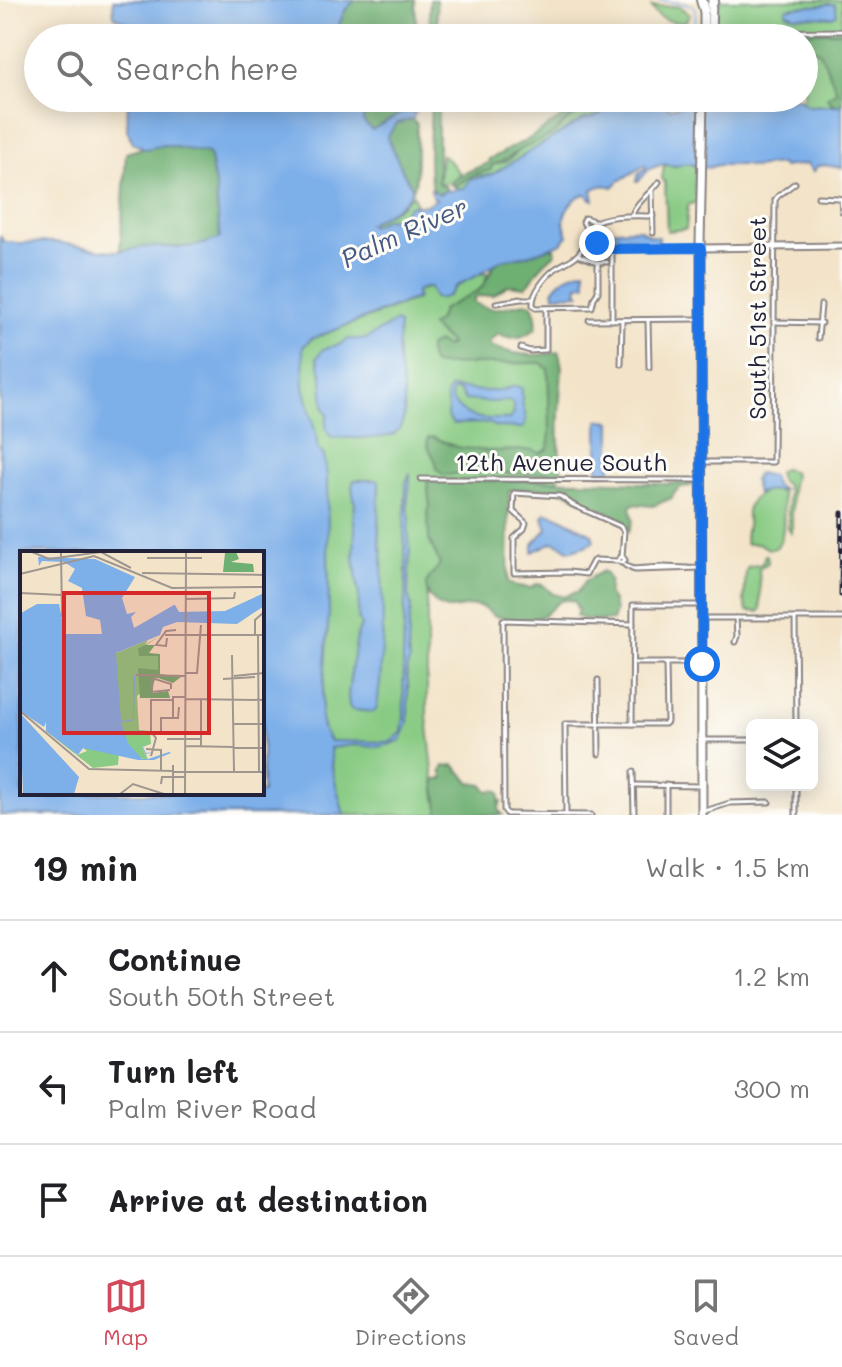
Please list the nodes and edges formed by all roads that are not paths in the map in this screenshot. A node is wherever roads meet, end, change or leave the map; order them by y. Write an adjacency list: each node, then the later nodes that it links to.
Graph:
1 (708, 3): 2 (main road)
2 (708, 24)
3 (842, 31): 4 (street)
4 (818, 32)
5 (704, 112): 22 (main road)
6 (659, 182): 8 (street)
7 (795, 183): 11 (street, South 51st Street)
8 (652, 192): 13 (street); 14 (street)
9 (770, 192): 11 (street)
10 (818, 197): 12 (street)
11 (775, 200): 21 (street, South 51st Street)
12 (842, 211)
13 (632, 215): 14 (street); 15 (street)
14 (653, 216): 17 (street)
15 (594, 223): 16 (street); 16 (street)
16 (587, 230): 18 (street)
17 (653, 233)
18 (586, 242): 19 (street); 24 (street)
19 (594, 245): 23 (street); 23 (street)
20 (842, 246): 21 (street)
21 (774, 247): 22 (street); 36 (street, South 51st Street)
22 (701, 248): 23 (street); 31 (main road)
23 (612, 249): 33 (street)
24 (578, 255): 25 (street); 27 (street)
25 (598, 262): 26 (street); 30 (street)
26 (607, 262)
27 (532, 299): 28 (street); 30 (street)
28 (496, 303)
29 (821, 305): 37 (street)
30 (546, 308): 39 (street)
31 (701, 319): 35 (street); 42 (main road)
32 (589, 320): 33 (street)
33 (612, 320): 34 (street)
34 (622, 320): 35 (street); 40 (street)
35 (648, 320): 41 (street)
36 (774, 322): 37 (street); 42 (street, South 51st Street)
37 (821, 323): 38 (street)
38 (818, 338)
39 (521, 348)
40 (621, 364)
41 (649, 367)
42 (701, 462): 44 (main road)
43 (421, 479): 44 (street, 12th Avenue South)
44 (701, 480): 46 (main road)
45 (621, 562): 45 (street); 46 (street)
46 (701, 569): 47 (main road)
47 (701, 605): 48 (main road); 52 (street)
48 (701, 618): 49 (street); 56 (main road)
49 (736, 618): 50 (street); 53 (street)
50 (795, 618): 51 (street); 58 (street)
51 (842, 618)
52 (633, 624): 54 (street); 71 (street)
53 (735, 642)
54 (633, 663): 55 (street); 60 (street)
55 (666, 663): 56 (street); 60 (street)
56 (702, 663): 61 (main road)
57 (598, 680): 59 (street)
58 (796, 719)
59 (599, 724): 60 (street); 63 (street); 70 (street)
60 (632, 724)
61 (702, 740): 62 (street); 67 (main road)
62 (746, 740)
63 (599, 754)
64 (633, 772): 65 (street)
65 (634, 785): 66 (street); 74 (street)
66 (666, 785): 67 (street); 75 (street)
67 (702, 786): 73 (main road)
68 (796, 791): 76 (street)
69 (769, 802): 73 (street)
70 (566, 813): 71 (street); 72 (street)
71 (508, 814)
72 (591, 814)
73 (702, 814)
74 (634, 815)
75 (666, 815)
76 (796, 815)

